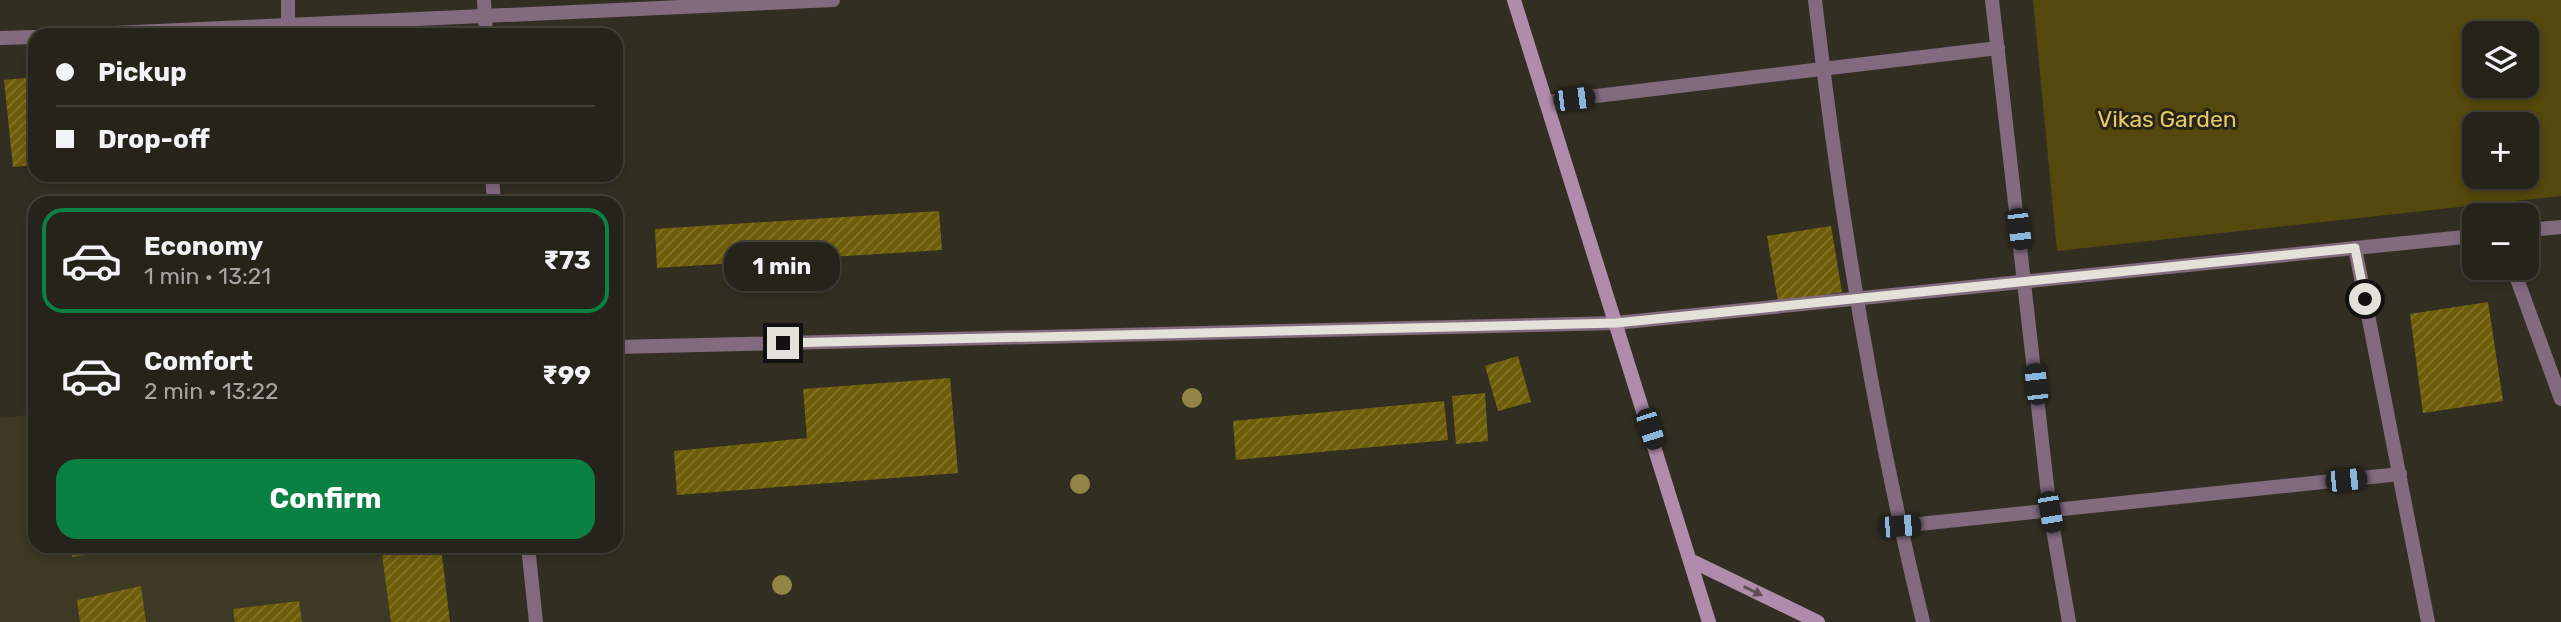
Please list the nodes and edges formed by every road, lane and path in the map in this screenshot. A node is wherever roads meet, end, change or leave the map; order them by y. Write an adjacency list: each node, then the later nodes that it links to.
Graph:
1 (288, 0): 8 (street)
2 (833, 0): 6 (street)
3 (1514, 0): 15 (street)
4 (1815, 0): 14 (street)
5 (1992, 0): 13 (street)
6 (717, 2): 7 (street)
7 (484, 8): 8 (street); 10 (street)
8 (288, 24): 9 (street)
9 (209, 28)
10 (485, 28)
11 (28, 37): 12 (street)
12 (0, 38)
13 (1998, 48): 14 (street); 21 (street)
14 (1823, 69): 15 (street); 22 (street)
15 (1546, 102): 23 (street)
16 (2561, 227): 17 (street)
17 (2539, 229)
18 (2462, 237): 19 (street)
19 (2355, 248): 21 (street); 26 (street)
20 (2517, 280): 25 (street)
21 (2025, 281): 22 (street); 27 (street)
22 (1857, 298): 23 (street); 28 (street)
23 (1616, 323): 24 (street); 30 (street)
24 (623, 347)
25 (2561, 400)
26 (2400, 474): 27 (street); 36 (street)
27 (2050, 512): 28 (street); 35 (street)
28 (1900, 526): 34 (street)
29 (528, 553): 31 (street)
30 (1692, 561): 32 (street); 33 (street, one-way to 33)
31 (536, 622)
32 (1709, 622)
33 (1818, 622)
34 (1923, 622)
35 (2069, 622)
36 (2428, 622)

